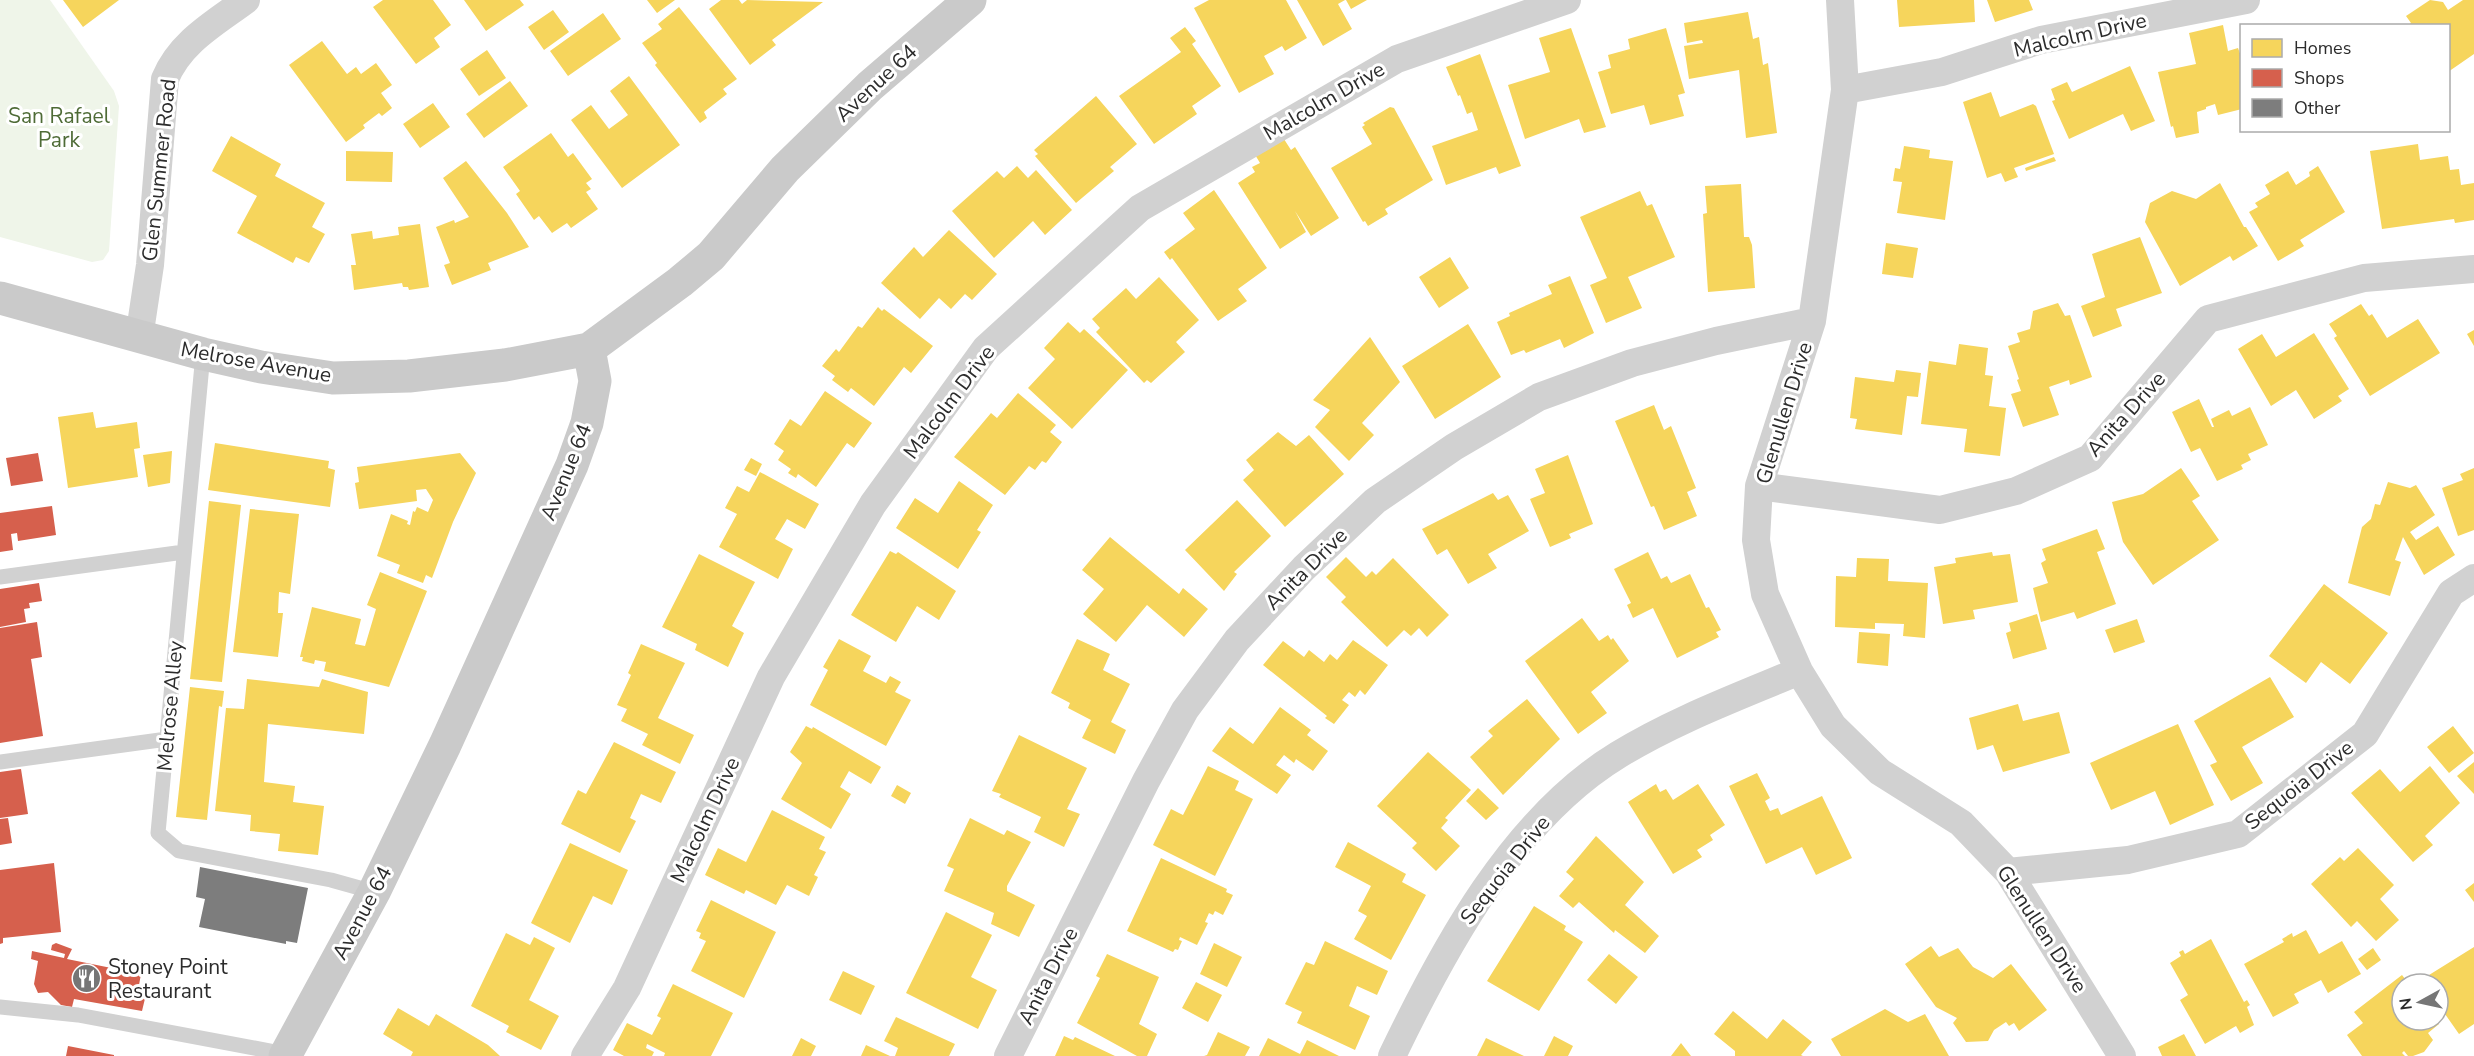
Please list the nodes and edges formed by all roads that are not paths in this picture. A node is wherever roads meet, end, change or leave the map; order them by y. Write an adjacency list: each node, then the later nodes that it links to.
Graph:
1 (246, 0): 10 (street, Glen Summer Road)
2 (970, 0): 11 (street, Avenue 64)
3 (1567, 0): 24 (street, Malcolm Drive)
4 (1840, 0): 6 (street, Glenullen Drive)
5 (2246, 0): 6 (street, Malcolm Drive)
6 (1845, 90): 9 (street, Glenullen Drive)
7 (2474, 269): 13 (street, Anita Drive)
8 (0, 298): 10 (street, Melrose Avenue)
9 (1812, 321): 13 (street, Glenullen Drive); 25 (street, Anita Drive)
10 (139, 338): 12 (street, Melrose Avenue)
11 (589, 349): 12 (street, Melrose Avenue); 21 (street, Avenue 64)
12 (203, 354): 14 (lane, Melrose Alley)
13 (1759, 486): 17 (street, Glenullen Drive)
14 (184, 552): 15 (lane); 18 (lane, Melrose Alley)
15 (0, 577)
16 (2474, 578): 20 (street, Sequoia Drive)
17 (1799, 671): 20 (street, Glenullen Drive); 26 (street, Sequoia Drive)
18 (166, 739): 19 (lane); 21 (lane, Melrose Alley)
19 (0, 762)
20 (2008, 872): 27 (street, Glenullen Drive)
21 (374, 892): 23 (street, Avenue 64)
22 (0, 1007): 23 (lane)
23 (286, 1055)
24 (585, 1056)
25 (1008, 1056)
26 (1392, 1056)
27 (2122, 1056)

